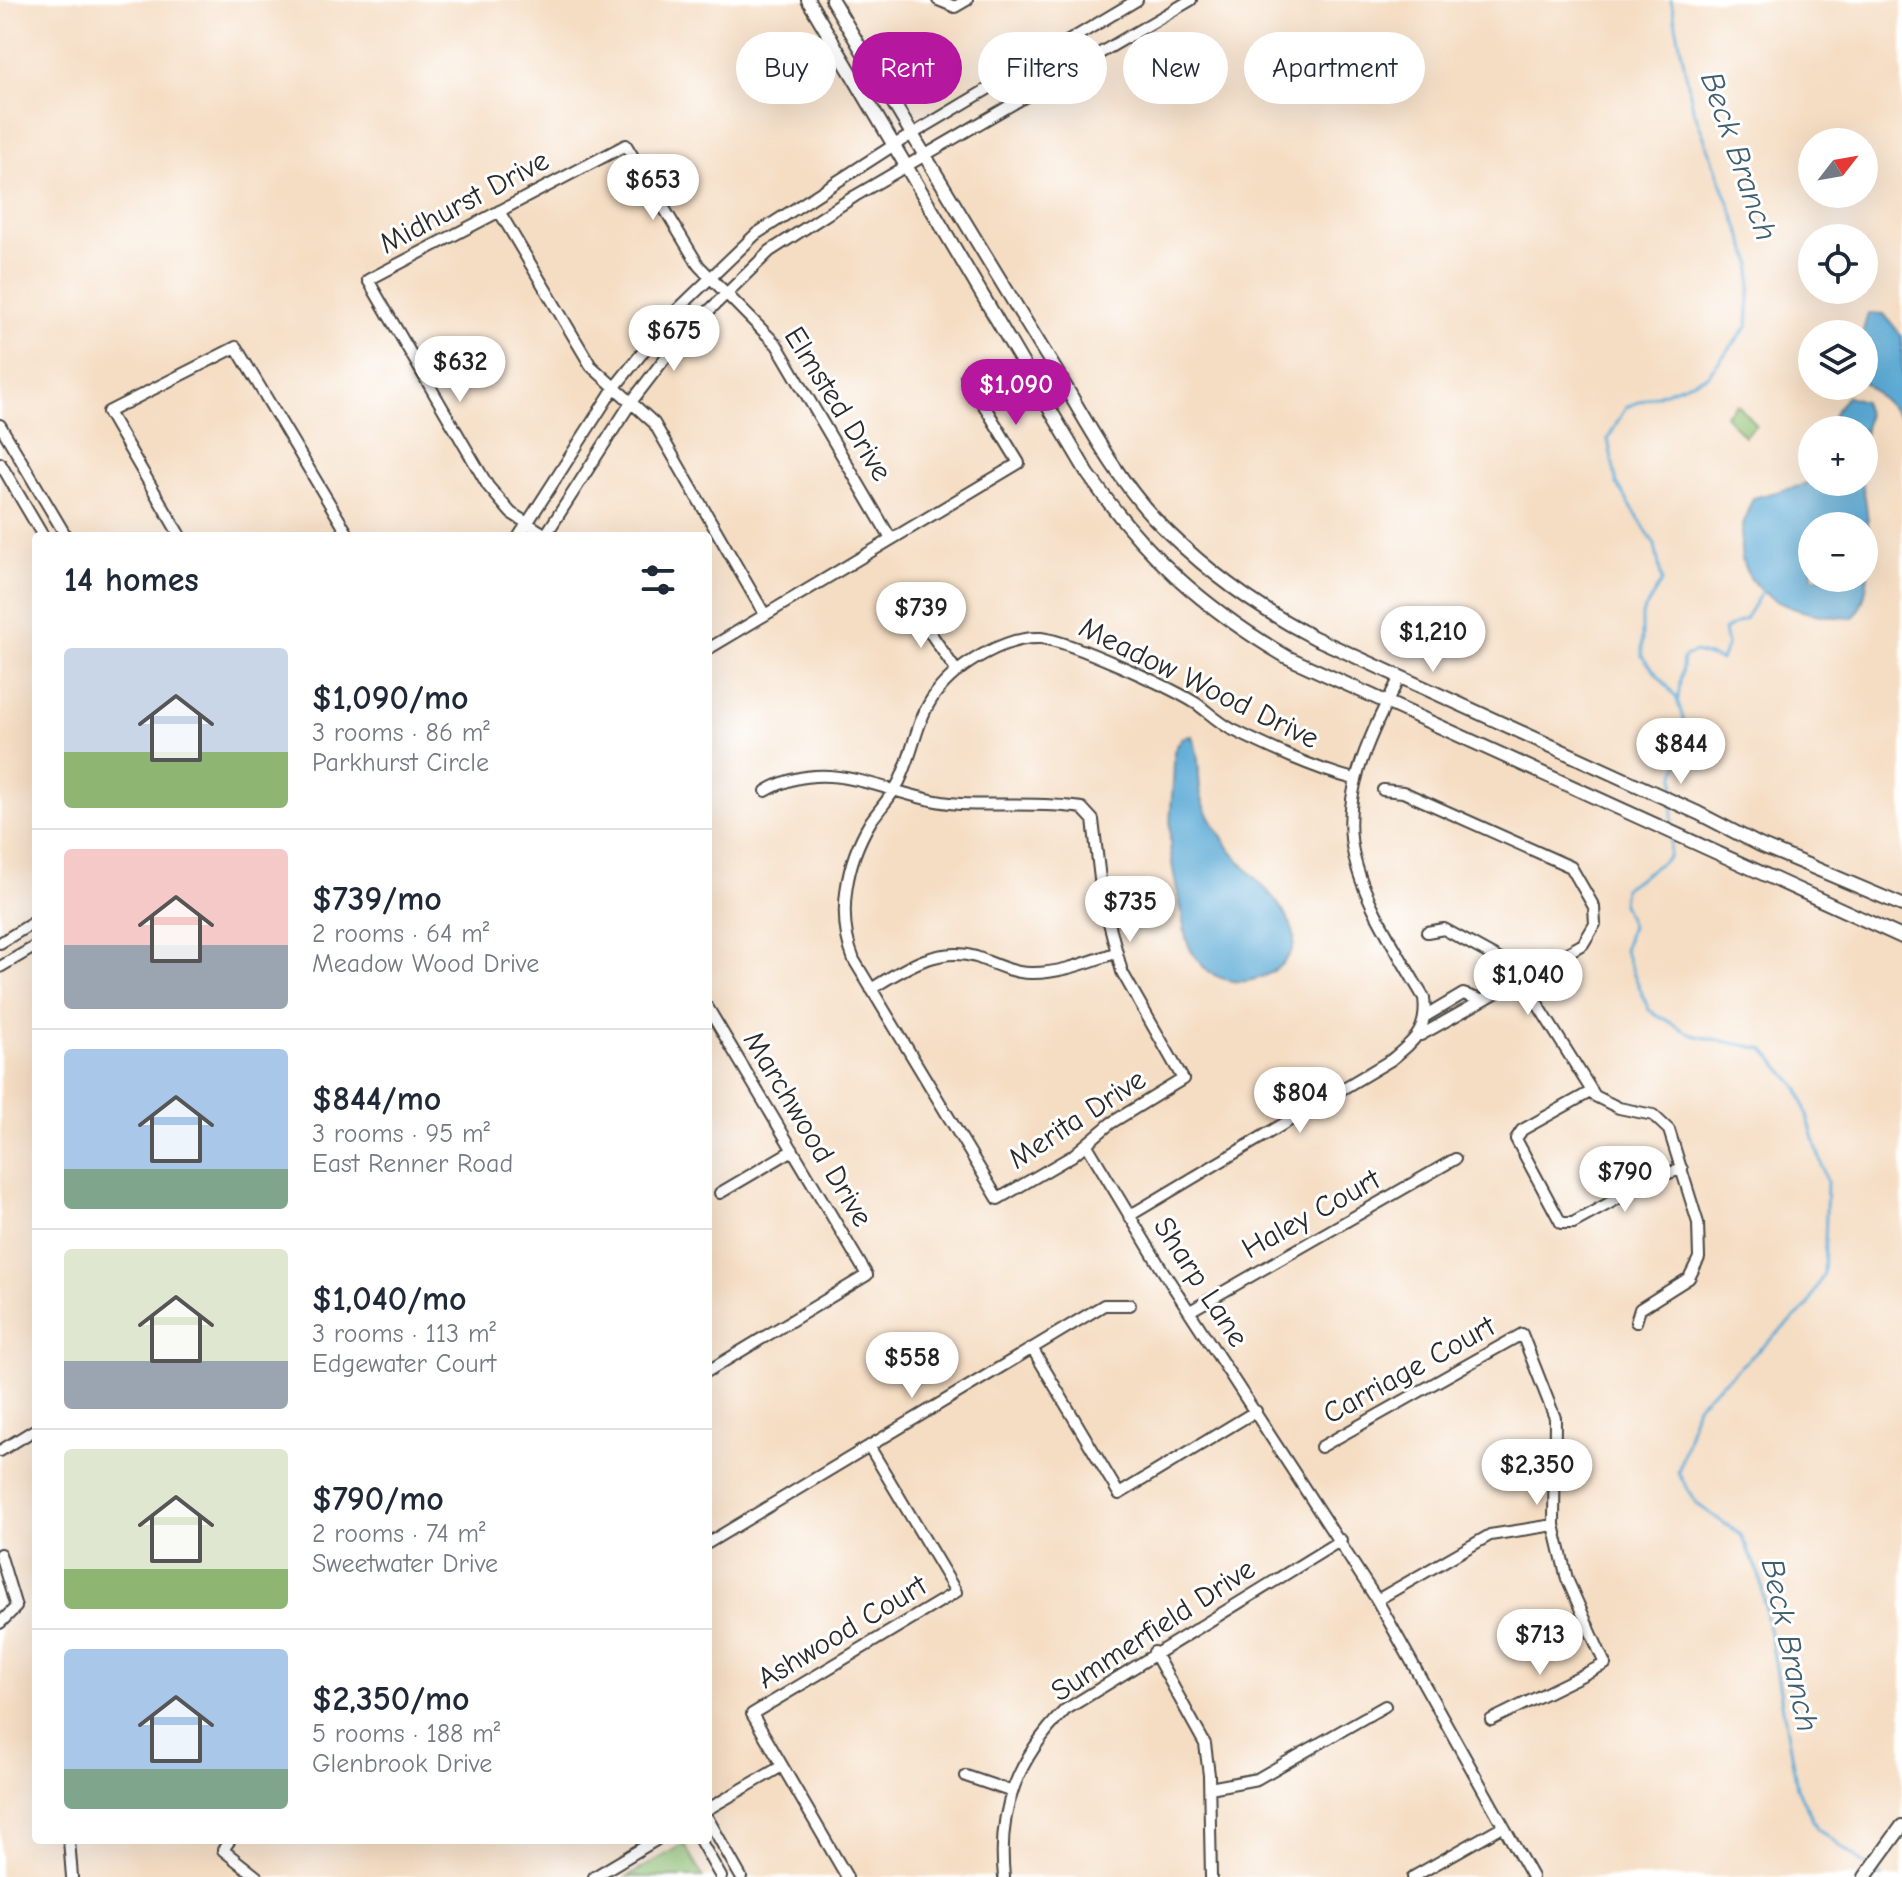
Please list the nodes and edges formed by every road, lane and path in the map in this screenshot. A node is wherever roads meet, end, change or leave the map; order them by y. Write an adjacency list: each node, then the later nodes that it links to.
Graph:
1 (808, 0): 9 (main road)
2 (832, 0): 7 (main road)
3 (967, 0): 6 (street)
4 (1137, 0): 7 (street)
5 (1191, 0): 10 (street)
6 (942, 3)
7 (911, 135): 9 (street); 10 (main road)
8 (626, 145): 12 (street, Midhurst Drive); 13 (street, Elmsted Drive)
9 (894, 145): 11 (main road); 13 (street)
10 (924, 158): 11 (street); 33 (main road)
11 (907, 168): 14 (street); 34 (main road)
12 (499, 211): 16 (street); 20 (street, Midhurst Drive)
13 (709, 277): 14 (street, Elmsted Drive); 16 (street)
14 (725, 292): 17 (street); 28 (street, Elmsted Drive)
15 (966, 376): 28 (street)
16 (614, 388): 17 (street); 20 (street)
17 (632, 401): 27 (street); 30 (street)
18 (0, 425): 22 (street)
19 (0, 463): 21 (street)
20 (527, 524): 25 (street); 26 (street)
21 (41, 532)
22 (64, 532)
23 (178, 532): 24 (street)
24 (347, 532)
25 (522, 532)
26 (539, 532)
27 (548, 532)
28 (891, 539): 30 (street)
29 (919, 609): 32 (street)
30 (765, 615): 31 (street)
31 (712, 647)
32 (957, 672): 35 (street, Meadow Wood Drive); 36 (street, Meadow Wood Drive)
33 (1399, 679): 34 (street); 39 (main road)
34 (1386, 704): 35 (street); 40 (main road)
35 (1354, 779): 52 (street)
36 (895, 790): 38 (street); 47 (street); 50 (street, Meadow Wood Drive)
37 (1383, 790): 49 (street)
38 (766, 791)
39 (1760, 845): 40 (main road); 41 (main road)
40 (1748, 869): 44 (main road)
41 (1902, 905)
42 (32, 923): 45 (street)
43 (1427, 932): 49 (street)
44 (1902, 937)
45 (0, 943)
46 (32, 948): 48 (street)
47 (1115, 953): 50 (street); 56 (street, Merita Drive)
48 (0, 967)
49 (1524, 979): 51 (street); 55 (street)
50 (871, 989): 61 (street, Meadow Wood Drive)
51 (1481, 1000): 52 (street); 54 (street, Sharp Lane)
52 (1426, 1016): 54 (street)
53 (712, 1026): 57 (street, Marchwood Drive)
54 (1421, 1035): 62 (street, Sharp Lane)
55 (1592, 1091): 59 (street); 59 (street)
56 (1087, 1145): 61 (street, Merita Drive); 62 (street)
57 (793, 1150): 60 (street); 67 (street, Marchwood Drive)
58 (1455, 1159): 64 (street, Haley Court)
59 (1682, 1169): 65 (street)
60 (720, 1193)
61 (998, 1199)
62 (1129, 1216): 64 (street, Sharp Lane)
63 (1130, 1305): 66 (street)
64 (1190, 1311): 68 (street, Sharp Lane)
65 (1636, 1322)
66 (1032, 1348): 68 (street); 70 (street)
67 (712, 1369)
68 (1256, 1411): 74 (street, Sharp Lane)
69 (32, 1431): 72 (street)
70 (869, 1446): 75 (street); 82 (street, Ashwood Court)
71 (1321, 1447): 73 (street, Carriage Court)
72 (0, 1451)
73 (1554, 1525): 77 (street); 81 (street)
74 (1341, 1540): 77 (street, Sharp Lane); 79 (street, Summerfield Drive)
75 (712, 1541)
76 (0, 1554): 78 (street)
77 (1377, 1600): 88 (street, Sharp Lane)
78 (0, 1623)
79 (1154, 1652): 84 (street); 85 (street, Summerfield Drive)
80 (1385, 1706): 84 (street)
81 (1491, 1720)
82 (782, 1766): 86 (street); 99 (street)
83 (966, 1776): 85 (street)
84 (1210, 1788): 101 (street)
85 (1010, 1791): 100 (street, Summerfield Drive)
86 (712, 1807)
87 (712, 1826): 98 (street)
88 (1503, 1826): 102 (street); 103 (street, Sharp Lane)
89 (1902, 1826): 104 (main road)
90 (69, 1844): 94 (street)
91 (227, 1844): 95 (street)
92 (649, 1844): 96 (street)
93 (702, 1844): 97 (street)
94 (72, 1877)
95 (257, 1877)
96 (594, 1877)
97 (721, 1877)
98 (741, 1877)
99 (847, 1877)
100 (1004, 1877)
101 (1211, 1877)
102 (1413, 1877)
103 (1532, 1877)
104 (1865, 1877)

